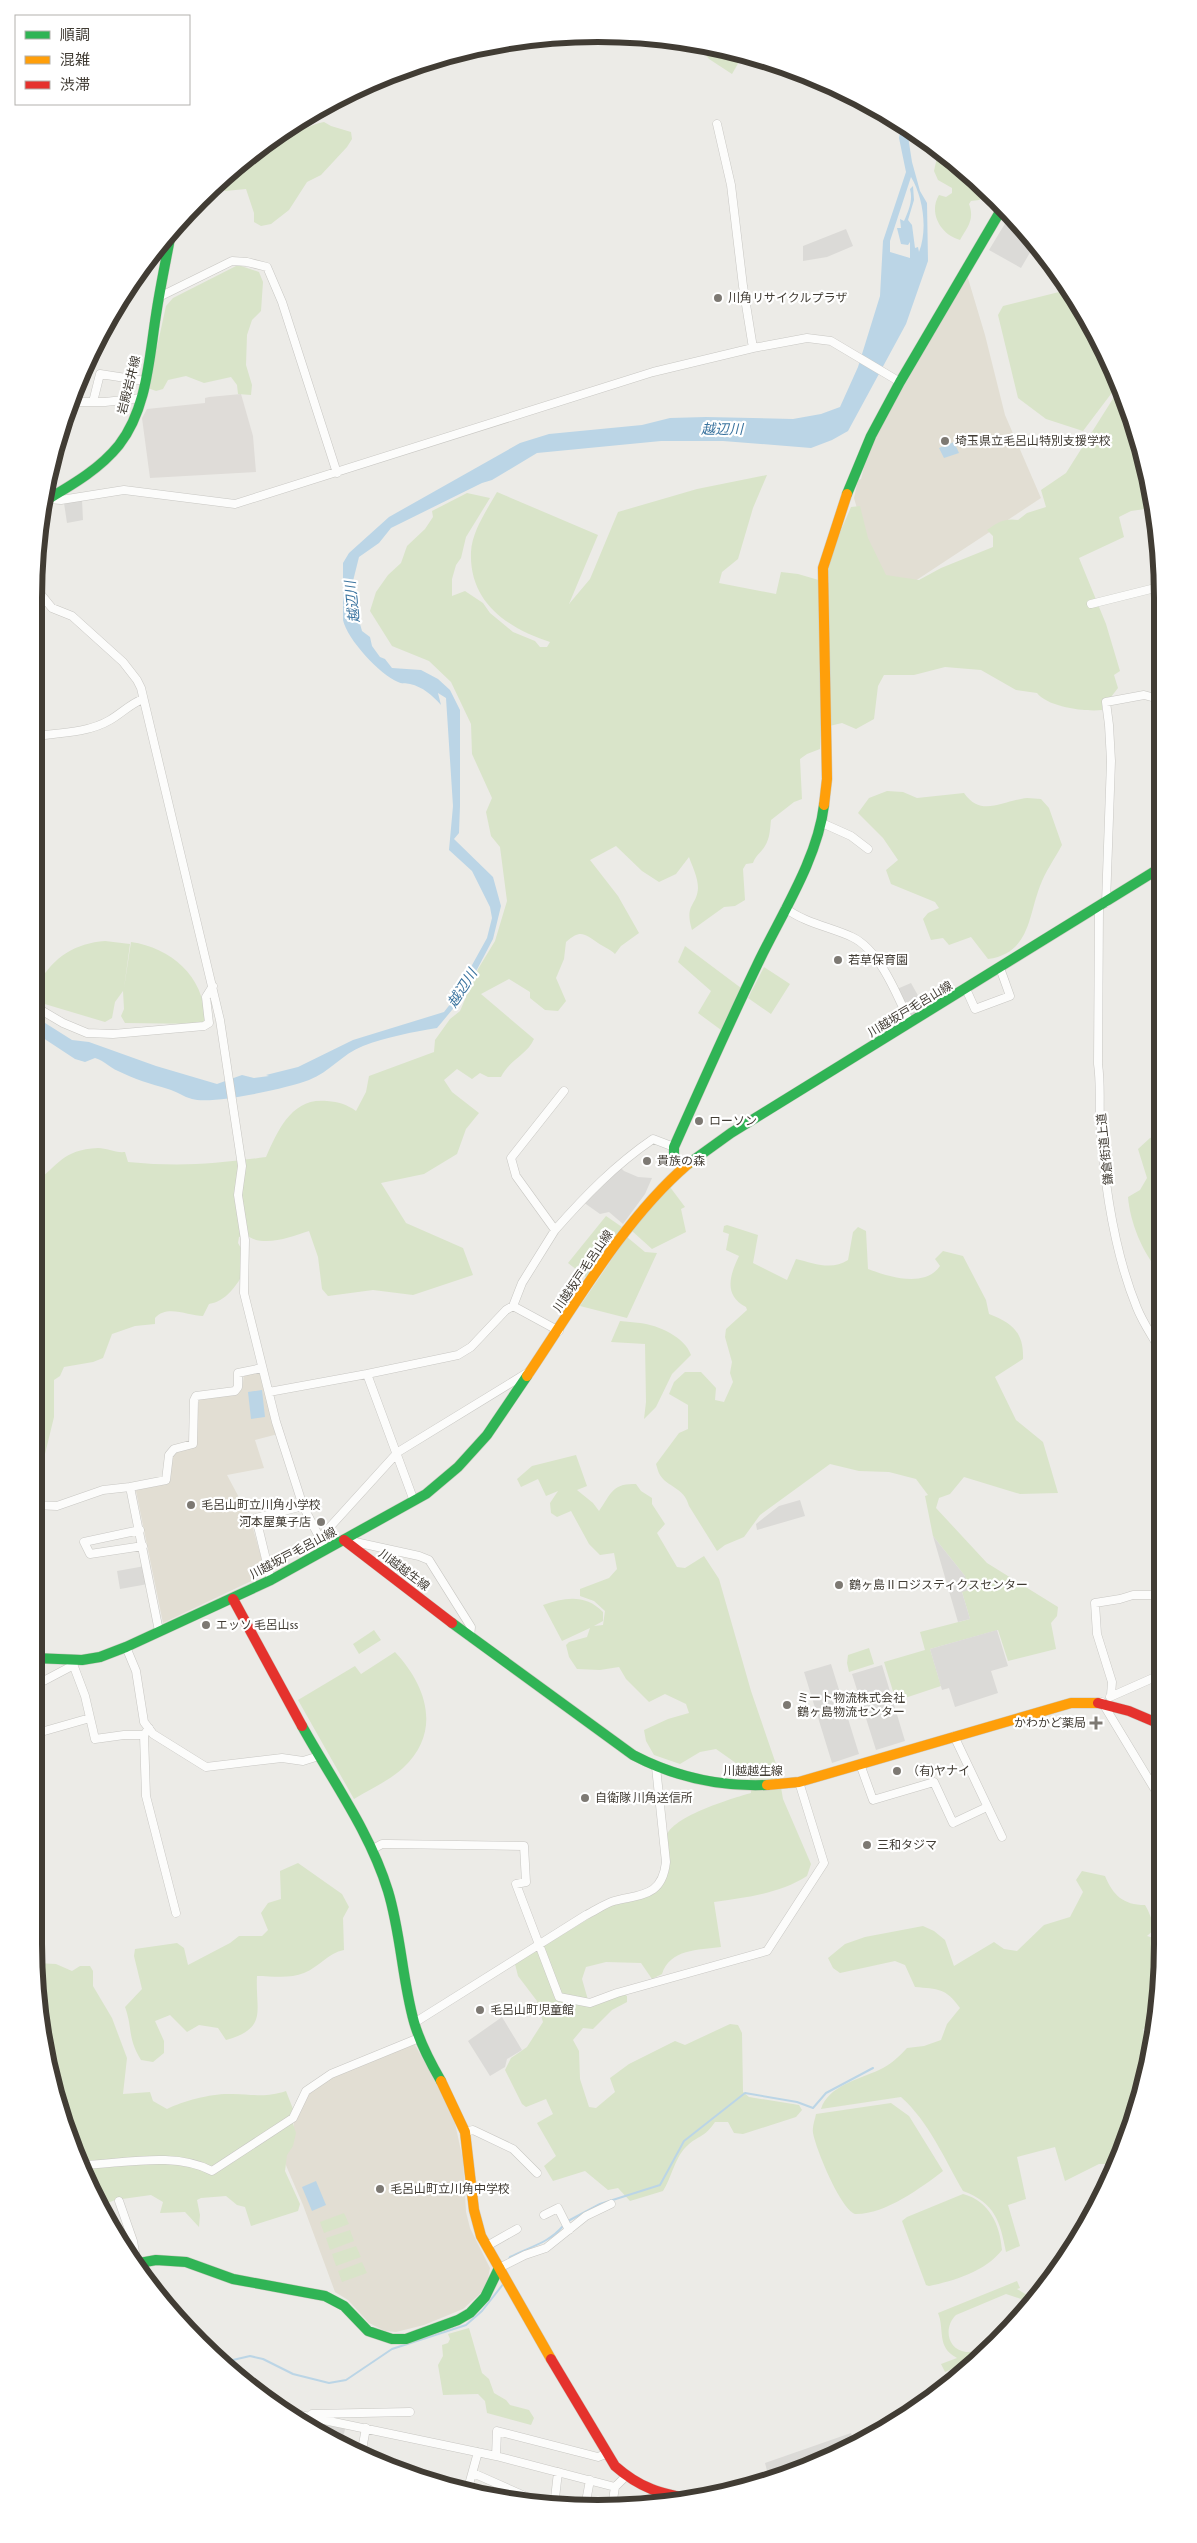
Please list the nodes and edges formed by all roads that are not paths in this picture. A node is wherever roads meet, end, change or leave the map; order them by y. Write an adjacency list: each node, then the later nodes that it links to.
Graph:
1 (717, 124): 5 (street)
2 (1000, 213): 6 (main road)
3 (169, 246): 4 (main road, 岩殿岩井線)
4 (159, 297): 7 (main road, 岩殿岩井線); 11 (street)
5 (754, 348): 6 (street); 11 (street)
6 (895, 379): 20 (main road)
7 (145, 381): 8 (main road, 岩殿岩井線); 10 (street)
8 (141, 398): 10 (street); 12 (main road, 岩殿岩井線)
9 (80, 402): 10 (street)
10 (94, 402)
11 (337, 473): 13 (street)
12 (52, 496)
13 (51, 500)
14 (1154, 588): 16 (street)
15 (42, 596): 18 (street)
16 (1092, 604)
17 (1154, 698): 23 (street, 鎌倉街道上道)
18 (143, 699): 19 (street); 26 (street)
19 (42, 735)
20 (822, 823): 21 (street); 24 (main road)
21 (868, 849)
22 (1154, 872): 23 (main road, 川越坂戸毛呂山線)
23 (1102, 905): 25 (main road, 川越坂戸毛呂山線); 36 (street, 鎌倉街道上道)
24 (785, 908): 29 (street); 31 (main road)
25 (1000, 968): 27 (main road, 川越坂戸毛呂山線); 27 (street)
26 (213, 986): 28 (street); 37 (street)
27 (966, 989): 29 (main road, 川越坂戸毛呂山線)
28 (42, 1011)
29 (910, 1023): 32 (main road, 川越坂戸毛呂山線)
30 (564, 1091): 33 (street)
31 (674, 1147): 32 (main road); 33 (street)
32 (682, 1167): 35 (main road, 川越坂戸毛呂山線)
33 (554, 1230): 34 (street)
34 (513, 1306): 35 (street); 39 (street)
35 (558, 1331): 38 (main road, 川越坂戸毛呂山線)
36 (1154, 1339)
37 (262, 1368): 40 (street); 42 (street)
38 (531, 1370): 41 (street); 43 (main road, 川越坂戸毛呂山線)
39 (367, 1374): 40 (street); 41 (street)
40 (269, 1392): 45 (street)
41 (398, 1452): 43 (street); 47 (street)
42 (130, 1486): 44 (street); 46 (street)
43 (414, 1501): 48 (main road, 川越坂戸毛呂山線)
44 (42, 1505)
45 (303, 1506): 47 (street); 51 (street)
46 (140, 1530): 49 (street); 49 (street)
47 (319, 1540): 50 (street)
48 (344, 1540): 50 (main road, 川越坂戸毛呂山線); 55 (main road, 川越越生線); 55 (street)
49 (143, 1546): 54 (street)
50 (326, 1550): 51 (main road, 川越坂戸毛呂山線)
51 (271, 1580): 53 (main road, 川越坂戸毛呂山線)
52 (1154, 1595): 61 (street)
53 (233, 1599): 54 (main road, 川越坂戸毛呂山線); 68 (main road)
54 (159, 1631): 56 (main road, 川越坂戸毛呂山線)
55 (470, 1636): 70 (main road, 川越越生線)
56 (126, 1647): 58 (main road, 川越坂戸毛呂山線); 64 (street)
57 (42, 1659): 58 (main road, 川越坂戸毛呂山線)
58 (74, 1662): 60 (street); 62 (street)
59 (1154, 1678): 61 (street)
60 (42, 1681)
61 (1107, 1700): 63 (main road, 川越越生線); 67 (main road, 川越越生線); 72 (street)
62 (90, 1718): 65 (street); 66 (street)
63 (1154, 1721)
64 (148, 1728): 66 (street); 68 (street)
65 (42, 1732)
66 (144, 1735): 78 (street)
67 (954, 1736): 69 (main road, 川越越生線); 75 (street)
68 (319, 1756): 77 (main road)
69 (860, 1764): 73 (main road, 川越越生線); 75 (street)
70 (656, 1767): 73 (main road, 川越越生線); 79 (street)
71 (1154, 1778): 72 (street)
72 (1150, 1780): 74 (street)
73 (799, 1782): 79 (street)
74 (1154, 1786)
75 (987, 1807): 76 (street)
76 (1002, 1837)
77 (373, 1849): 79 (street); 80 (main road)
78 (176, 1913)
79 (538, 1944): 80 (street)
80 (414, 2023): 81 (main road)
81 (419, 2038): 82 (main road); 83 (street)
82 (465, 2132): 84 (street); 90 (main road)
83 (88, 2165)
84 (537, 2173)
85 (119, 2201): 91 (street)
86 (611, 2204): 89 (street)
87 (544, 2215): 89 (street)
88 (517, 2230): 90 (street)
89 (569, 2230): 93 (street)
90 (486, 2246): 93 (main road)
91 (133, 2249)
92 (143, 2263): 93 (main road)
93 (499, 2268): 101 (main road)
94 (410, 2412): 95 (street)
95 (304, 2415): 96 (street)
96 (314, 2418): 97 (street); 98 (street)
97 (314, 2422)
98 (366, 2428): 99 (street); 100 (street)
99 (362, 2447)
100 (478, 2452): 102 (street); 104 (street)
101 (606, 2454): 102 (street); 105 (main road)
102 (496, 2456): 103 (street)
103 (558, 2472): 106 (street); 111 (street)
104 (473, 2473): 107 (street); 109 (street)
105 (626, 2476): 108 (street); 110 (main road)
106 (590, 2480): 108 (street); 112 (street)
107 (469, 2485)
108 (615, 2487): 113 (street)
109 (519, 2495)
110 (662, 2497)
111 (555, 2498)
112 (586, 2500)
113 (613, 2500)

